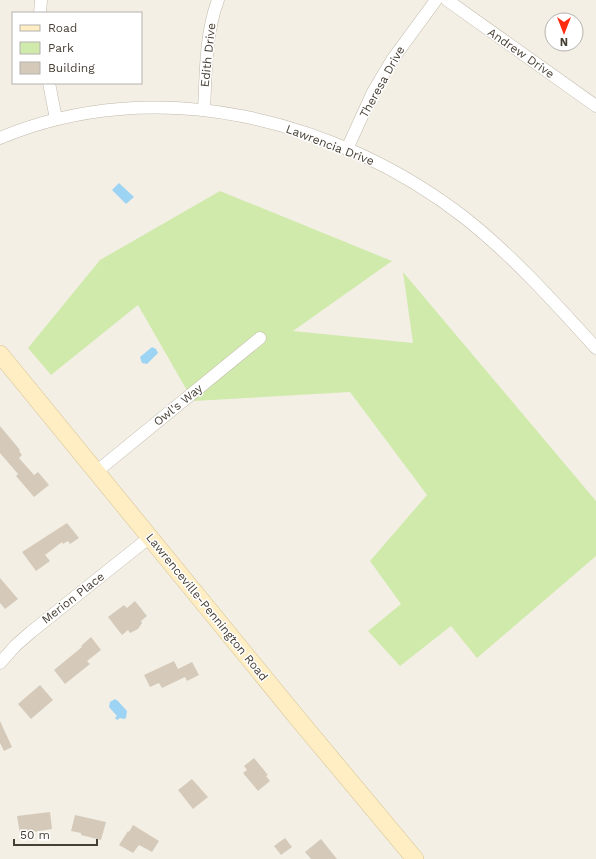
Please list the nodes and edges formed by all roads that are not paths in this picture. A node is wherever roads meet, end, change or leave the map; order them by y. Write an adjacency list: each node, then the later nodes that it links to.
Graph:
1 (41, 0): 5 (street)
2 (218, 0): 8 (street, Edith Drive)
3 (436, 0): 11 (street, Theresa Drive)
4 (447, 0): 7 (street, Andrew Drive)
5 (40, 12)
6 (49, 84): 9 (street)
7 (596, 106)
8 (204, 110): 9 (street, Lawrencia Drive); 11 (street, Lawrencia Drive)
9 (56, 119): 10 (street, Lawrencia Drive)
10 (0, 138)
11 (347, 148): 13 (street, Lawrencia Drive)
12 (260, 338): 15 (street, Owl's Way)
13 (596, 348)
14 (0, 354): 15 (street, Lawrenceville-Pennington Road)
15 (96, 472): 16 (street, Lawrenceville-Pennington Road)
16 (150, 537): 17 (street, Merion Place); 18 (street, Lawrenceville-Pennington Road)
17 (0, 661)
18 (415, 859)

